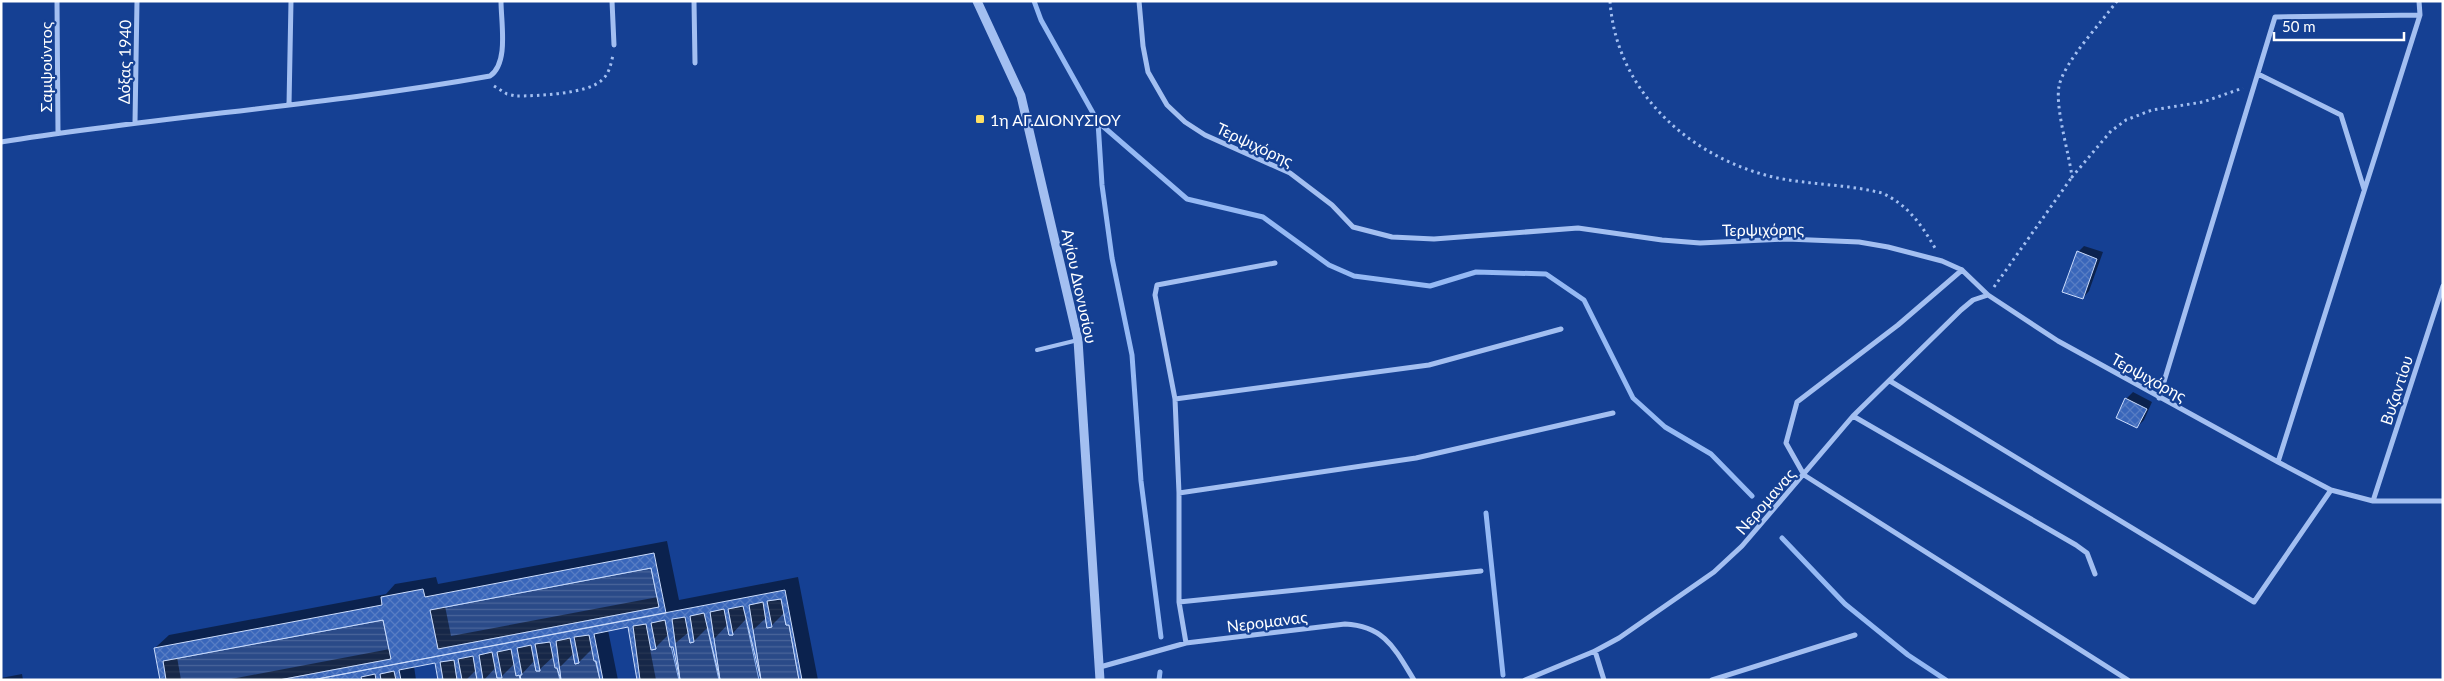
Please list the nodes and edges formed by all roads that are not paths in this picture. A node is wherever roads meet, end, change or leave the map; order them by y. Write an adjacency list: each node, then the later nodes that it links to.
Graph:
1 (57, 1): 16 (street, Σαμψούντος)
2 (137, 1): 15 (street, Δόξας 1940)
3 (291, 1): 14 (street)
4 (501, 1): 14 (street)
5 (612, 1): 11 (street)
6 (694, 1): 12 (street)
7 (977, 1): 24 (street, Αγίου Διονυσίου)
8 (1139, 1): 20 (street, Τερψιχόρης)
9 (2419, 1): 10 (street)
10 (2420, 15): 13 (street); 18 (street)
11 (614, 44)
12 (695, 63)
13 (2258, 74): 18 (street); 28 (street)
14 (289, 105): 15 (street)
15 (135, 122): 16 (street)
16 (58, 133): 17 (street)
17 (1, 142)
18 (2364, 190): 31 (street)
19 (1275, 264): 27 (street)
20 (1962, 270): 22 (street, Τερψιχόρης); 32 (street)
21 (2443, 286): 35 (street, Βυζαντίου)
22 (1988, 295): 26 (street, Νερομανας); 28 (street, Τερψιχόρης)
23 (1561, 329): 27 (street)
24 (1078, 340): 25 (lane); 43 (street, Αγίου Διονυσίου)
25 (1038, 350)
26 (1890, 381): 30 (street, Νερομανας); 33 (street)
27 (1176, 398): 34 (street)
28 (2159, 398): 31 (street, Τερψιχόρης)
29 (1613, 413): 34 (street)
30 (1853, 416): 32 (street, Νερομανας); 38 (street)
31 (2278, 462): 33 (street, Τερψιχόρης)
32 (1804, 475): 42 (street, Νερομανας); 49 (street)
33 (2331, 490): 35 (street, Τερψιχόρης)
34 (1180, 493): 39 (street)
35 (2373, 501): 36 (street, Τερψιχόρης)
36 (2443, 501)
37 (1481, 571): 39 (street)
38 (2095, 574)
39 (1179, 602): 41 (street)
40 (1854, 635): 48 (street)
41 (1186, 643): 43 (street, Νερομανας); 45 (street, Νερομανας)
42 (1595, 651): 46 (street, Νερομανας); 47 (street)
43 (1100, 667): 44 (street, Αγίου Διονυσίου)
44 (1100, 680)
45 (1414, 680)
46 (1525, 680)
47 (1604, 680)
48 (1712, 680)
49 (2128, 680)

